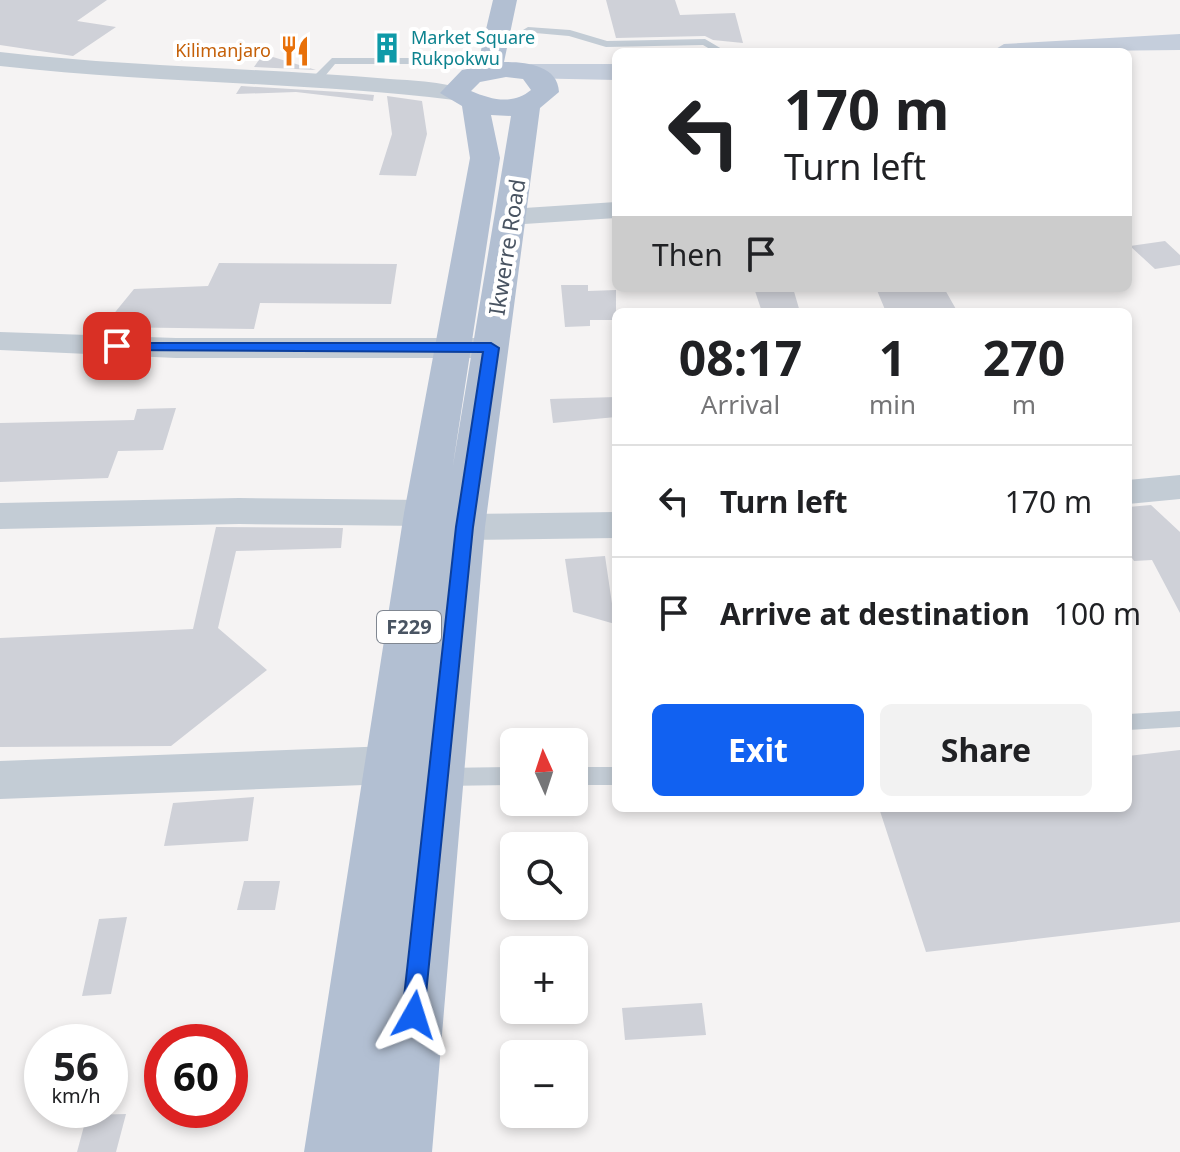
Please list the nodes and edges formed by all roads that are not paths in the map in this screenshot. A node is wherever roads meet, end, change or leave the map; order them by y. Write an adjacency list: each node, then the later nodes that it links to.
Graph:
1 (505, 0): 13 (main road, F229)
2 (528, 19): 4 (lane); 12 (main road, F229)
3 (1180, 42): 5 (main road)
4 (715, 48)
5 (1074, 48)
6 (1180, 57): 8 (main road)
7 (0, 59): 11 (street)
8 (1132, 60)
9 (430, 61): 11 (lane)
10 (612, 73): 12 (main road)
11 (316, 80): 13 (street)
12 (531, 86): 13 (main road); 13 (main road); 14 (main road); 16 (main road, Ikwerre Road / F229)
13 (473, 89): 18 (main road, F229)
14 (612, 92)
15 (612, 210): 16 (street)
16 (509, 217): 18 (main road, Ikwerre Road / F229)
17 (0, 341): 18 (street)
18 (473, 348): 22 (main road, F229)
19 (1180, 487): 20 (street)
20 (1132, 492)
21 (0, 516): 22 (street)
22 (445, 520): 23 (street); 26 (main road, F229); 30 (main road, F229)
23 (612, 525)
24 (1180, 719): 25 (lane)
25 (1132, 722)
26 (390, 765): 31 (street); 32 (main road, F229)
27 (500, 776): 30 (lane)
28 (588, 776): 29 (lane)
29 (612, 776)
30 (439, 777): 33 (main road, F229)
31 (0, 780)
32 (336, 1152)
33 (400, 1152)

